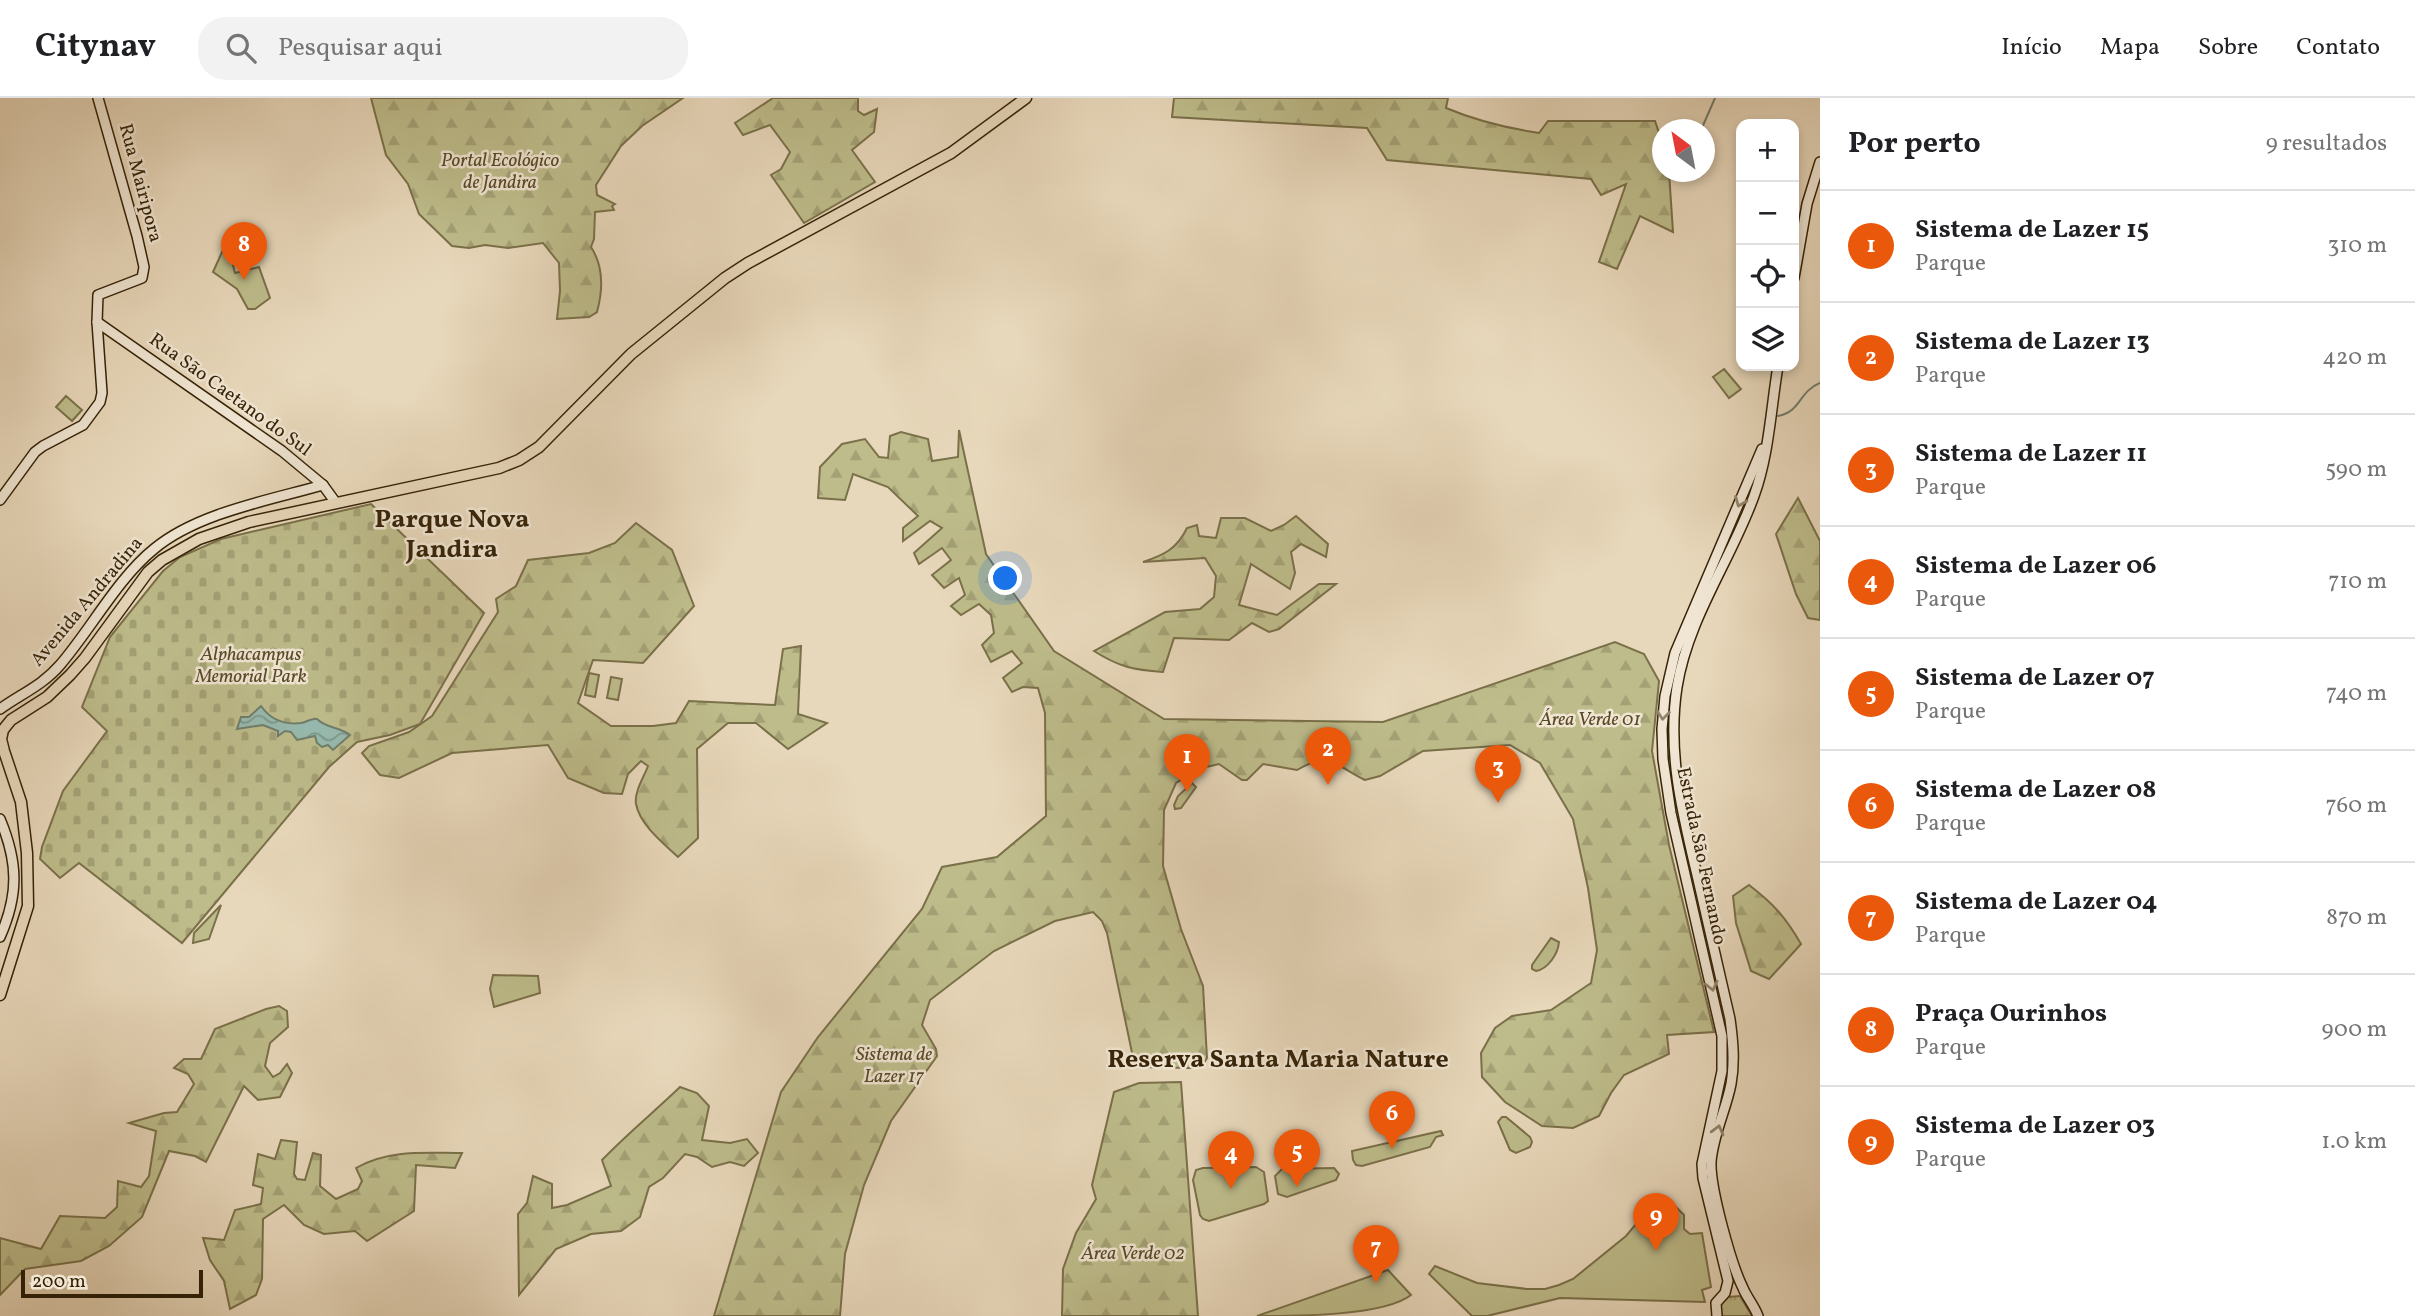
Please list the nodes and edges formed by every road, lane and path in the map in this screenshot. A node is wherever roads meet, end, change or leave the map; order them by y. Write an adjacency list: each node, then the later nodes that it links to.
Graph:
1 (98, 98): 5 (main road, Rua Mairipora)
2 (1026, 98): 10 (main road)
3 (1820, 162): 4 (main road)
4 (1799, 250)
5 (97, 322): 8 (main road, Rua São Caetano do Sul); 9 (main road)
6 (1778, 371): 7 (main road, Estrada São Fernando)
7 (1766, 440): 15 (main road, Estrada São Fernando, one-way to 7); 16 (main road, Estrada São Fernando, one-way to 16)
8 (323, 485): 10 (main road, Rua São Caetano do Sul); 11 (main road, Avenida Andradina)
9 (0, 500)
10 (336, 503): 14 (main road)
11 (0, 709)
12 (0, 819): 13 (main road)
13 (0, 937)
14 (0, 995)
15 (1744, 1291): 16 (main road); 18 (main road, Estrada São Fernando)
16 (1725, 1293): 17 (main road)
17 (1717, 1316)
18 (1758, 1316)

